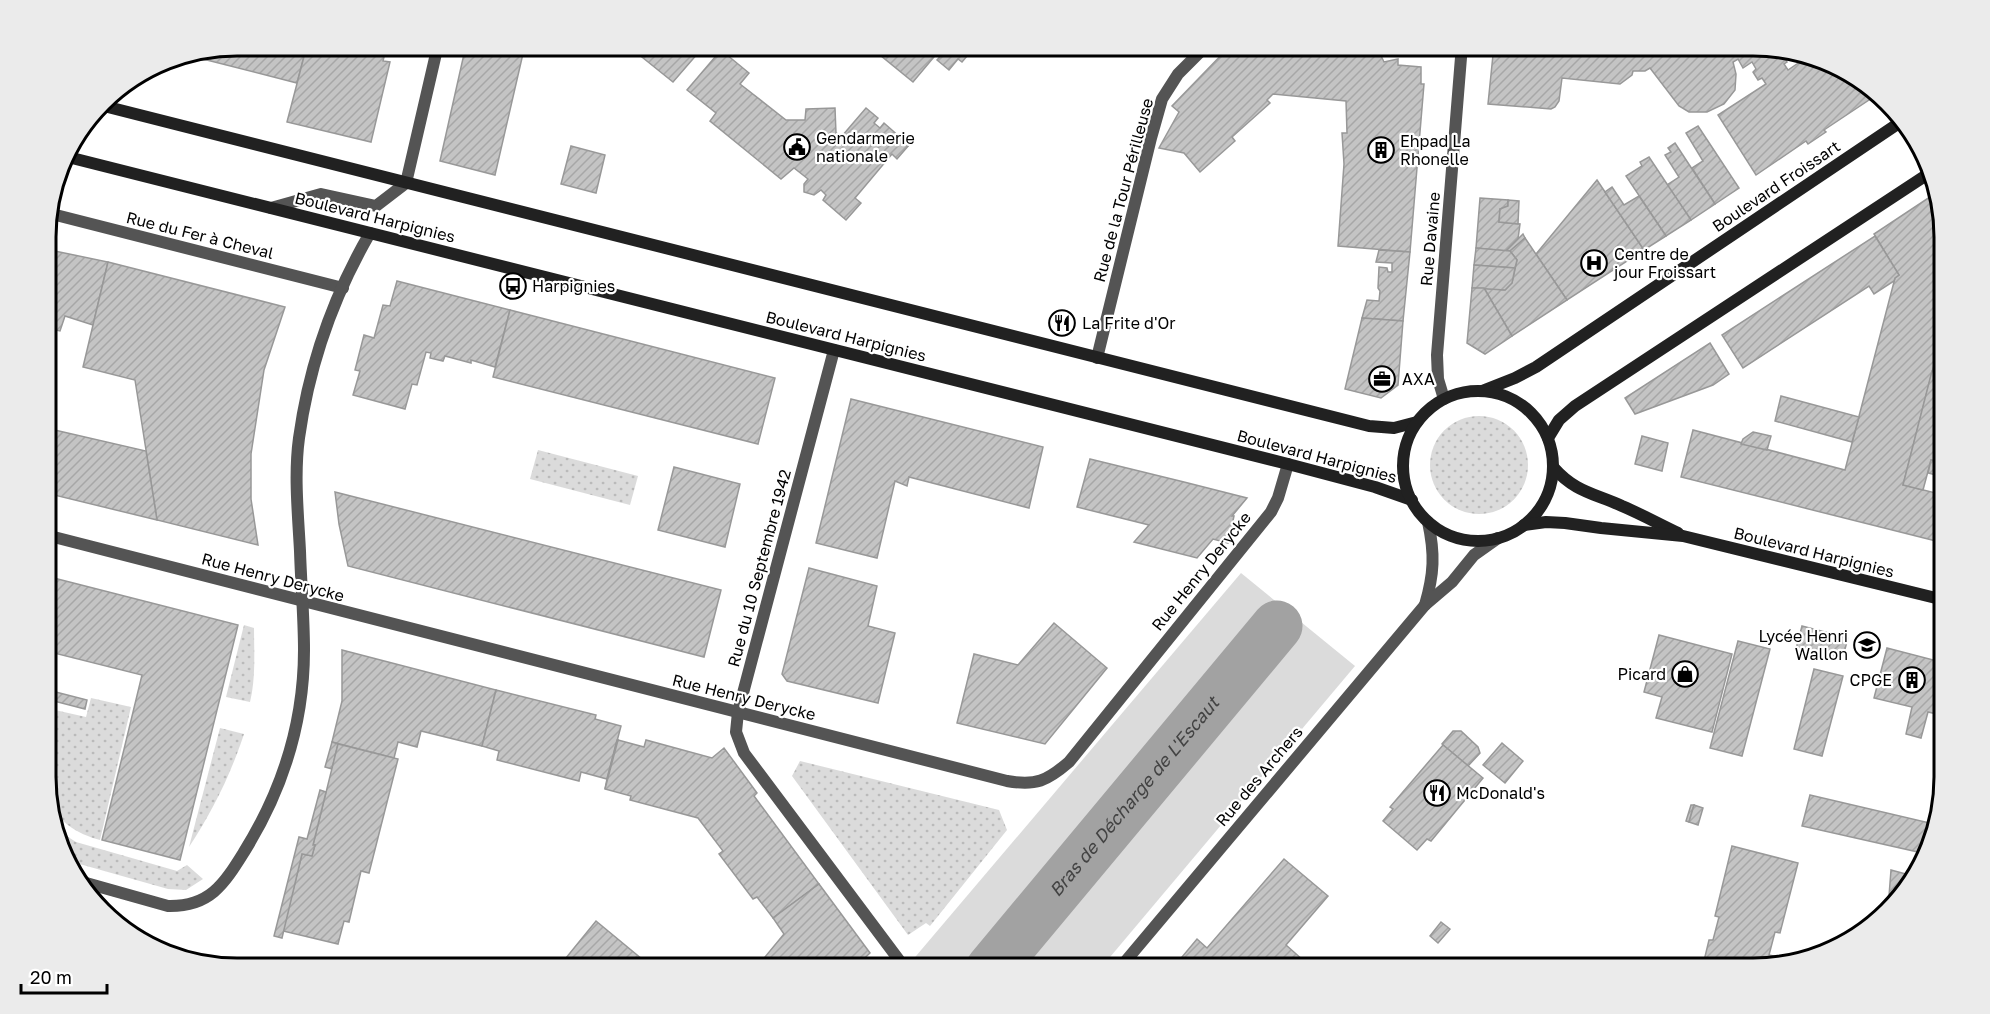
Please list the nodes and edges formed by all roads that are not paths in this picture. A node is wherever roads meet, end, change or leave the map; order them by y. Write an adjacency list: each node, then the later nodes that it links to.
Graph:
1 (435, 56): 8 (street)
2 (1196, 56): 14 (street, Rue de la Tour Périlleuse)
3 (1461, 56): 16 (street, Rue Davaine)
4 (109, 107): 8 (main road)
5 (1896, 125): 15 (main road, Boulevard Froissart)
6 (74, 158): 9 (main road, Boulevard Harpignies)
7 (1924, 177): 18 (main road)
8 (406, 183): 9 (street, Boulevard Harpignies); 14 (main road)
9 (271, 208): 11 (main road, Boulevard Harpignies)
10 (57, 215): 12 (street, Rue du Fer à Cheval)
11 (370, 233): 12 (street); 13 (main road, Boulevard Harpignies)
12 (343, 288): 28 (street)
13 (834, 350): 19 (main road, Boulevard Harpignies); 30 (street, Rue du 10 Septembre 1942)
14 (1097, 358): 17 (main road)
15 (1482, 391): 16 (main road, Boulevard Harpignies); 18 (main road, Boulevard Harpignies)
16 (1444, 399): 17 (main road, Boulevard Harpignies)
17 (1417, 422): 21 (main road, Boulevard Harpignies)
18 (1548, 438): 20 (main road, Boulevard Harpignies)
19 (1288, 464): 21 (main road, Boulevard Harpignies); 30 (street, Rue Henry Derycke)
20 (1553, 467): 23 (main road, Boulevard Harpignies); 24 (main road, Boulevard Harpignies)
21 (1412, 500): 22 (main road, Boulevard Harpignies)
22 (1428, 522): 26 (main road, Boulevard Harpignies); 29 (street, Rue des Archers)
23 (1524, 525): 24 (main road, Boulevard Harpignies); 26 (main road, Boulevard Harpignies)
24 (1683, 536): 27 (main road, Boulevard Harpignies)
25 (55, 537): 28 (street, Rue Henry Derycke)
26 (1498, 538): 29 (street, Rue des Archers)
27 (1934, 599)
28 (302, 601): 30 (street, Rue Henry Derycke); 31 (street)
29 (1425, 605): 33 (street, Rue des Archers)
30 (738, 712): 32 (street, Rue du 10 Septembre 1942)
31 (91, 885)
32 (898, 958)
33 (1128, 958)

